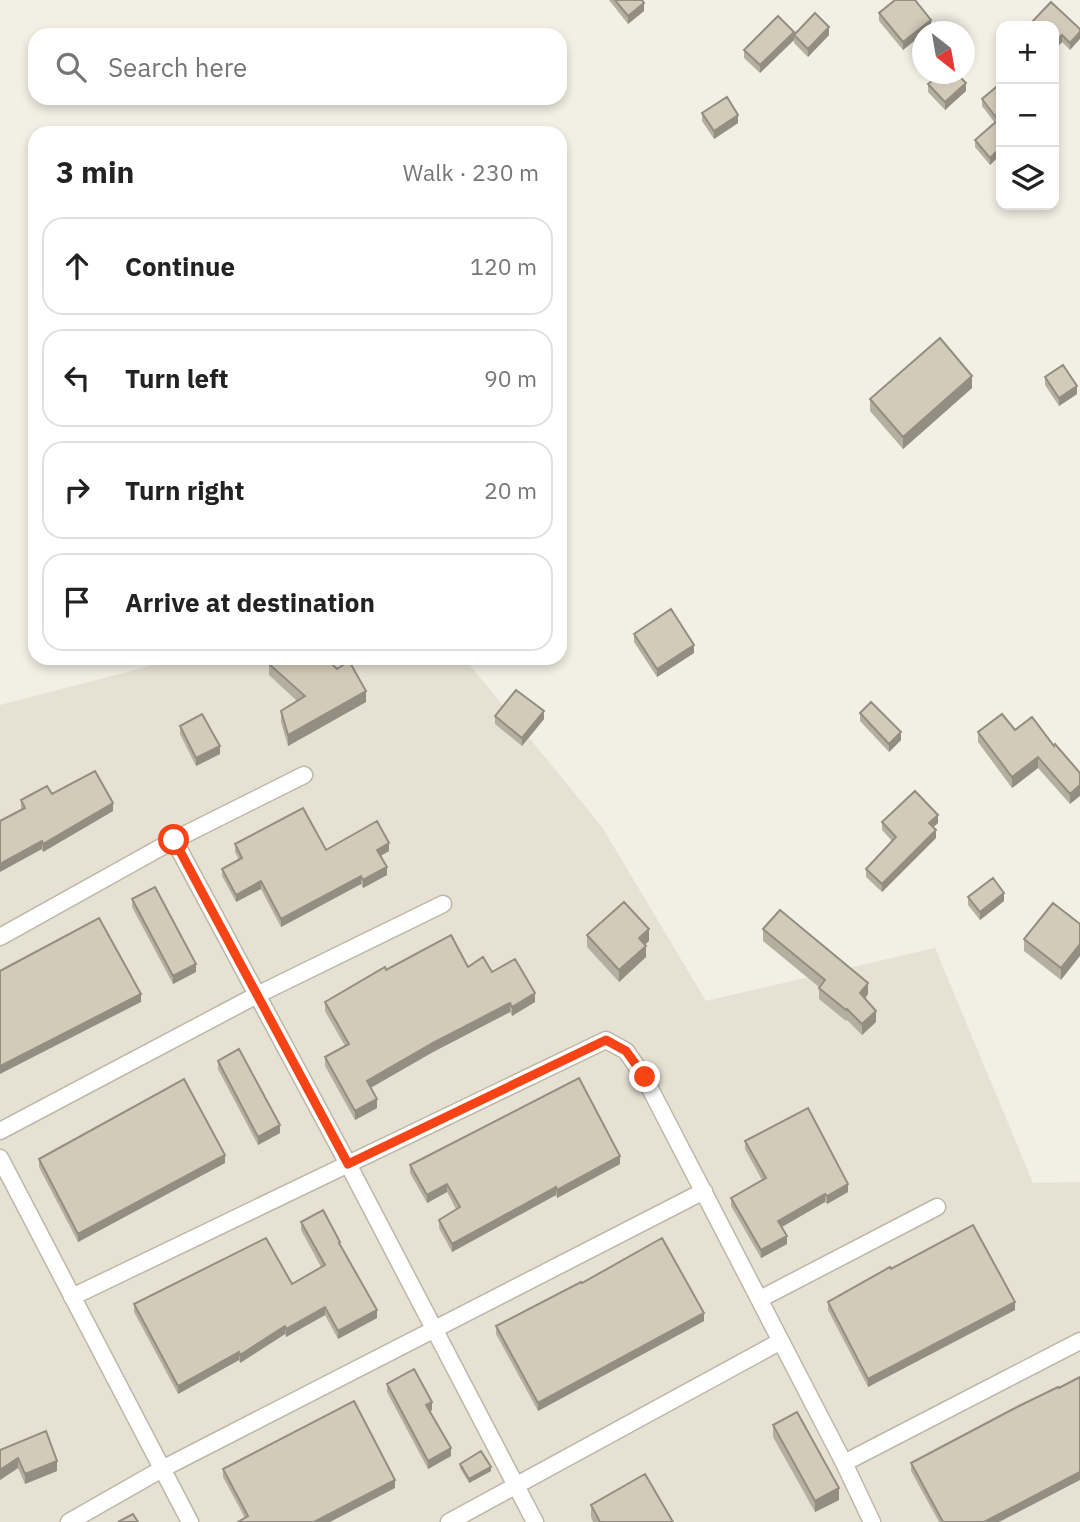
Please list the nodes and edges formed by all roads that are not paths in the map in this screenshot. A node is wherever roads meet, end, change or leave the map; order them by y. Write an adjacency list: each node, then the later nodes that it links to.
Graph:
1 (304, 775): 2 (street)
2 (174, 840): 4 (street); 5 (street)
3 (443, 904): 5 (street)
4 (0, 937)
5 (257, 995): 6 (street); 8 (street)
6 (0, 1131)
7 (0, 1158): 11 (street)
8 (348, 1164): 9 (street); 11 (street); 13 (street)
9 (704, 1191): 12 (street); 13 (street)
10 (937, 1208): 12 (street)
11 (72, 1297): 17 (street)
12 (760, 1299): 14 (street)
13 (435, 1330): 17 (street); 18 (street)
14 (781, 1341): 16 (street); 18 (street)
15 (1080, 1341): 16 (street)
16 (844, 1463): 23 (street)
17 (162, 1469): 19 (street); 20 (street)
18 (515, 1486): 21 (street); 22 (street)
19 (69, 1522)
20 (190, 1522)
21 (449, 1522)
22 (534, 1522)
23 (872, 1522)

